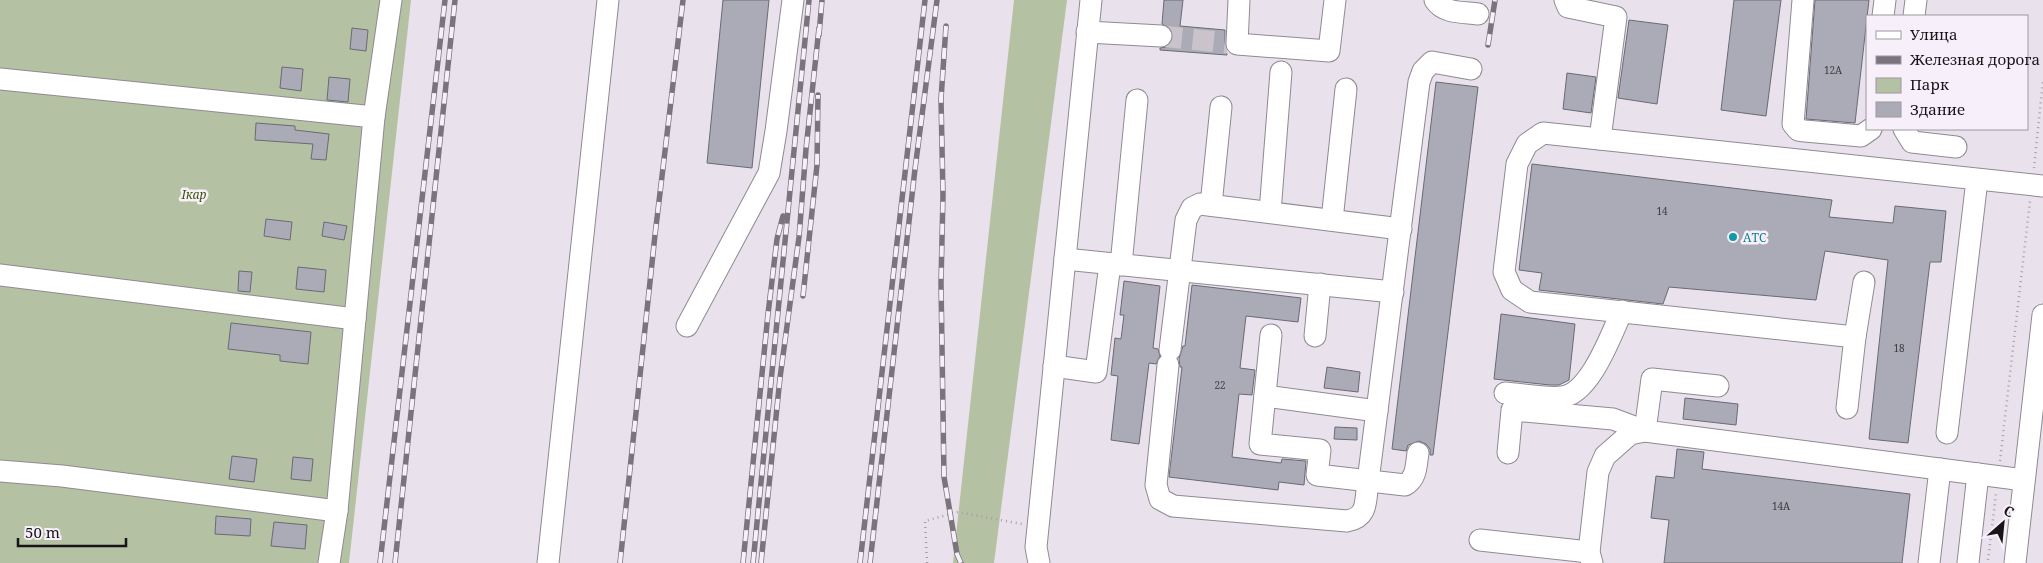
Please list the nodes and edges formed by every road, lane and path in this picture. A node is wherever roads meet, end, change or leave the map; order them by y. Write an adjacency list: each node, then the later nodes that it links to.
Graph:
1 (390, 0): 24 (street)
2 (608, 0): 70 (street)
3 (793, 0): 45 (street)
4 (1091, 0): 15 (street)
5 (1239, 0): 6 (street)
6 (1335, 0)
7 (1435, 0): 12 (street)
8 (1565, 0): 27 (street)
9 (1803, 0): 25 (street)
10 (1885, 0): 13 (street)
11 (1916, 0): 14 (street)
12 (1478, 14)
13 (1883, 15)
14 (1914, 15)
15 (1087, 32): 16 (street); 35 (street)
16 (1161, 36)
17 (1471, 69): 34 (street)
18 (1281, 72): 32 (street)
19 (0, 79): 24 (street)
20 (2043, 80): 30 (path)
21 (1346, 89): 33 (street)
22 (1137, 100): 36 (street)
23 (1221, 107): 31 (street)
24 (374, 117): 44 (street)
25 (1870, 130)
26 (1905, 130): 28 (street)
27 (1600, 139): 29 (street); 42 (street)
28 (1956, 147)
29 (1977, 180): 30 (street); 57 (street)
30 (2037, 186): 62 (path)
31 (1211, 205): 32 (street); 37 (street)
32 (1270, 212): 33 (street)
33 (1332, 220): 34 (street)
34 (1401, 229): 41 (street)
35 (1065, 259): 36 (street); 50 (street)
36 (1115, 265): 37 (street); 50 (street)
37 (1178, 271): 40 (street); 64 (street)
38 (0, 275): 44 (street)
39 (1864, 282): 48 (street)
40 (1320, 284): 41 (street); 47 (street)
41 (1393, 292): 55 (street)
42 (1622, 312): 48 (street); 52 (street)
43 (2043, 315): 49 (street)
44 (355, 320): 65 (street)
45 (687, 326)
46 (1271, 335): 53 (street)
47 (1315, 336)
48 (1856, 337): 54 (street)
49 (2041, 354): 63 (street)
50 (1054, 366): 66 (street)
51 (1718, 386): 56 (street)
52 (1504, 393)
53 (1265, 396): 55 (street); 64 (street)
54 (1847, 408)
55 (1377, 411): 64 (street)
56 (1646, 431): 59 (street); 60 (street); 68 (street)
57 (1947, 433)
58 (1418, 453): 64 (street)
59 (1508, 453)
60 (1940, 469): 62 (street); 73 (street)
61 (0, 471): 65 (street)
62 (1988, 476): 63 (street); 74 (street); 75 (path)
63 (2024, 480): 76 (street)
64 (1368, 481)
65 (337, 511): 69 (street)
66 (1038, 527): 71 (path); 72 (street)
67 (1480, 540): 68 (street)
68 (1590, 557)
69 (329, 563)
70 (548, 563)
71 (927, 563)
72 (1039, 563)
73 (1929, 563)
74 (1968, 563)
75 (1987, 563)
76 (2015, 563)

